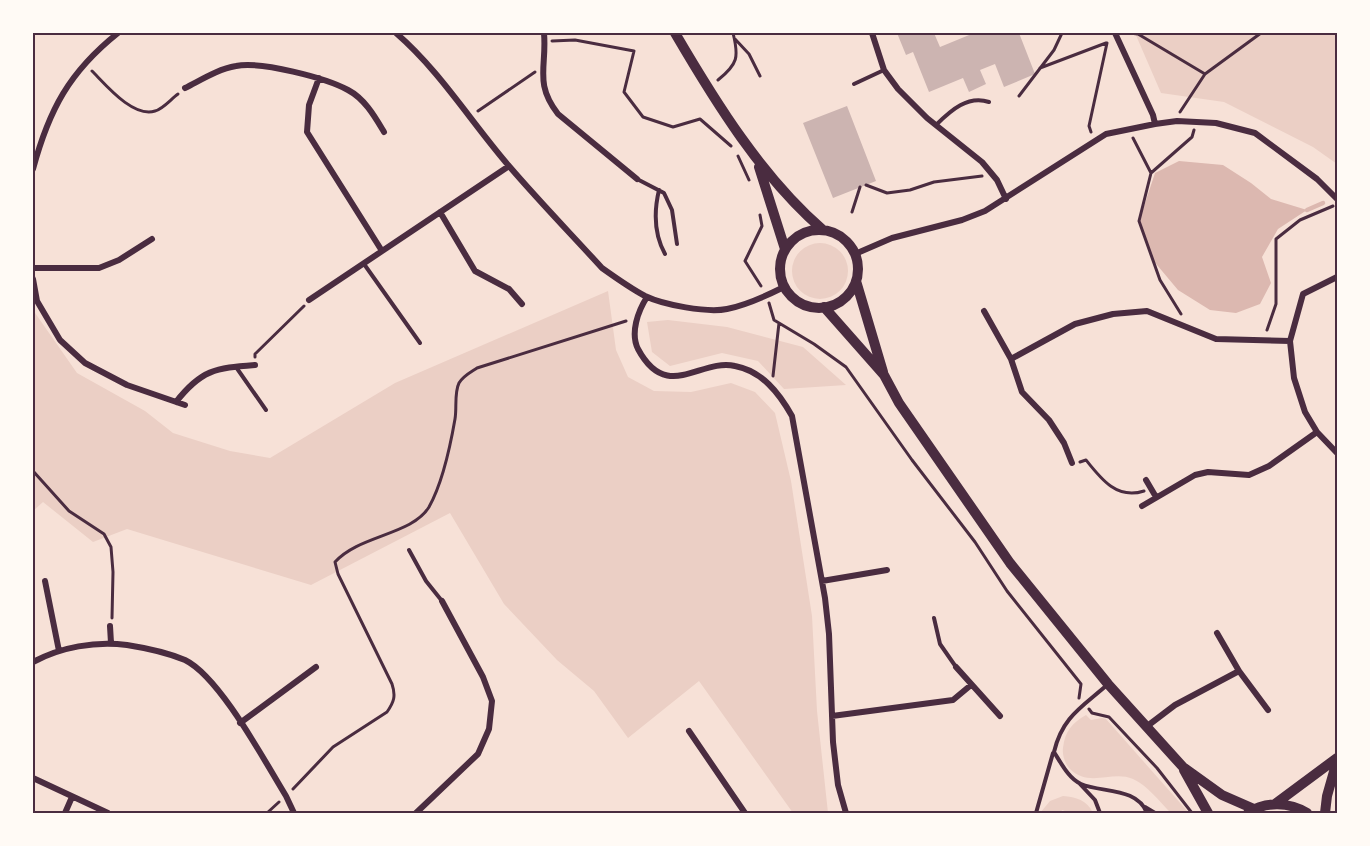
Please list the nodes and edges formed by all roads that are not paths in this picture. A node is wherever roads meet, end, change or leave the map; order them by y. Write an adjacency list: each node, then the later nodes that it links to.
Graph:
1 (118, 33): 17 (street)
2 (396, 33): 16 (street)
3 (544, 33): 18 (street)
4 (675, 33): 15 (main road)
5 (872, 33): 7 (street)
6 (1116, 36): 12 (street)
7 (884, 70): 9 (lane); 13 (street)
8 (319, 78): 10 (street); 14 (street); 27 (street)
9 (854, 84)
10 (185, 88)
11 (989, 102): 13 (lane)
12 (1155, 124): 20 (street); 21 (street)
13 (936, 125): 20 (street)
14 (384, 132)
15 (758, 161): 23 (main road); 26 (main road)
16 (509, 166): 22 (street); 36 (street)
17 (33, 169)
18 (637, 179): 19 (lane)
19 (659, 190): 25 (lane); 28 (lane)
20 (1006, 199): 29 (street)
21 (1337, 202)
22 (440, 212): 27 (street); 38 (street)
23 (823, 230): 26 (main road); 29 (main road)
24 (152, 239): 31 (street)
25 (677, 244)
26 (785, 249): 35 (main road)
27 (382, 251): 30 (street)
28 (665, 254)
29 (855, 254): 34 (main road)
30 (364, 264): 37 (street); 42 (lane)
31 (33, 268)
32 (1337, 277): 41 (street)
33 (33, 279): 47 (street)
34 (856, 281): 39 (main road); 46 (main road)
35 (784, 287): 36 (street); 39 (main road)
36 (647, 297): 59 (street)
37 (309, 300)
38 (522, 304)
39 (824, 307): 46 (main road)
40 (984, 311): 43 (street)
41 (1290, 341): 43 (street); 50 (street)
42 (420, 343)
43 (1011, 358): 52 (street)
44 (255, 365): 45 (street)
45 (235, 366): 47 (street); 49 (lane)
46 (884, 375): 70 (main road)
47 (176, 402): 48 (street)
48 (186, 405)
49 (266, 410)
50 (1317, 432): 51 (street); 54 (street)
51 (1337, 453)
52 (1072, 463)
53 (1146, 480): 54 (street)
54 (1156, 497): 55 (street)
55 (1142, 506)
56 (409, 550): 60 (lane)
57 (887, 570): 59 (street)
58 (45, 581): 65 (street)
59 (822, 581): 73 (street)
60 (442, 601): 90 (street)
61 (934, 618): 68 (lane)
62 (111, 626): 64 (street)
63 (1217, 633): 69 (street)
64 (111, 643): 65 (street); 75 (street)
65 (59, 651): 66 (street)
66 (33, 662)
67 (316, 667): 75 (street)
68 (956, 668): 71 (street)
69 (1239, 671): 72 (street); 76 (street)
70 (1108, 684): 76 (main road); 78 (lane)
71 (971, 685): 73 (street); 74 (street)
72 (1268, 710)
73 (832, 716): 92 (street)
74 (999, 716)
75 (240, 723): 89 (street)
76 (1146, 727): 80 (main road)
77 (689, 731): 91 (street)
78 (1053, 752): 82 (lane); 93 (lane)
79 (1337, 759): 84 (main road); 99 (main road)
80 (1183, 767): 86 (main road); 97 (main road)
81 (33, 778): 83 (street)
82 (1080, 784): 85 (lane); 94 (lane)
83 (72, 797): 87 (street); 88 (street)
84 (1275, 804): 86 (main road); 98 (main road)
85 (1145, 807): 95 (lane); 96 (lane)
86 (1251, 811)
87 (65, 813)
88 (108, 813)
89 (294, 813)
90 (416, 813)
91 (745, 813)
92 (846, 813)
93 (1036, 813)
94 (1100, 813)
95 (1147, 813)
96 (1155, 813)
97 (1208, 813)
98 (1307, 813)
99 (1325, 813)

